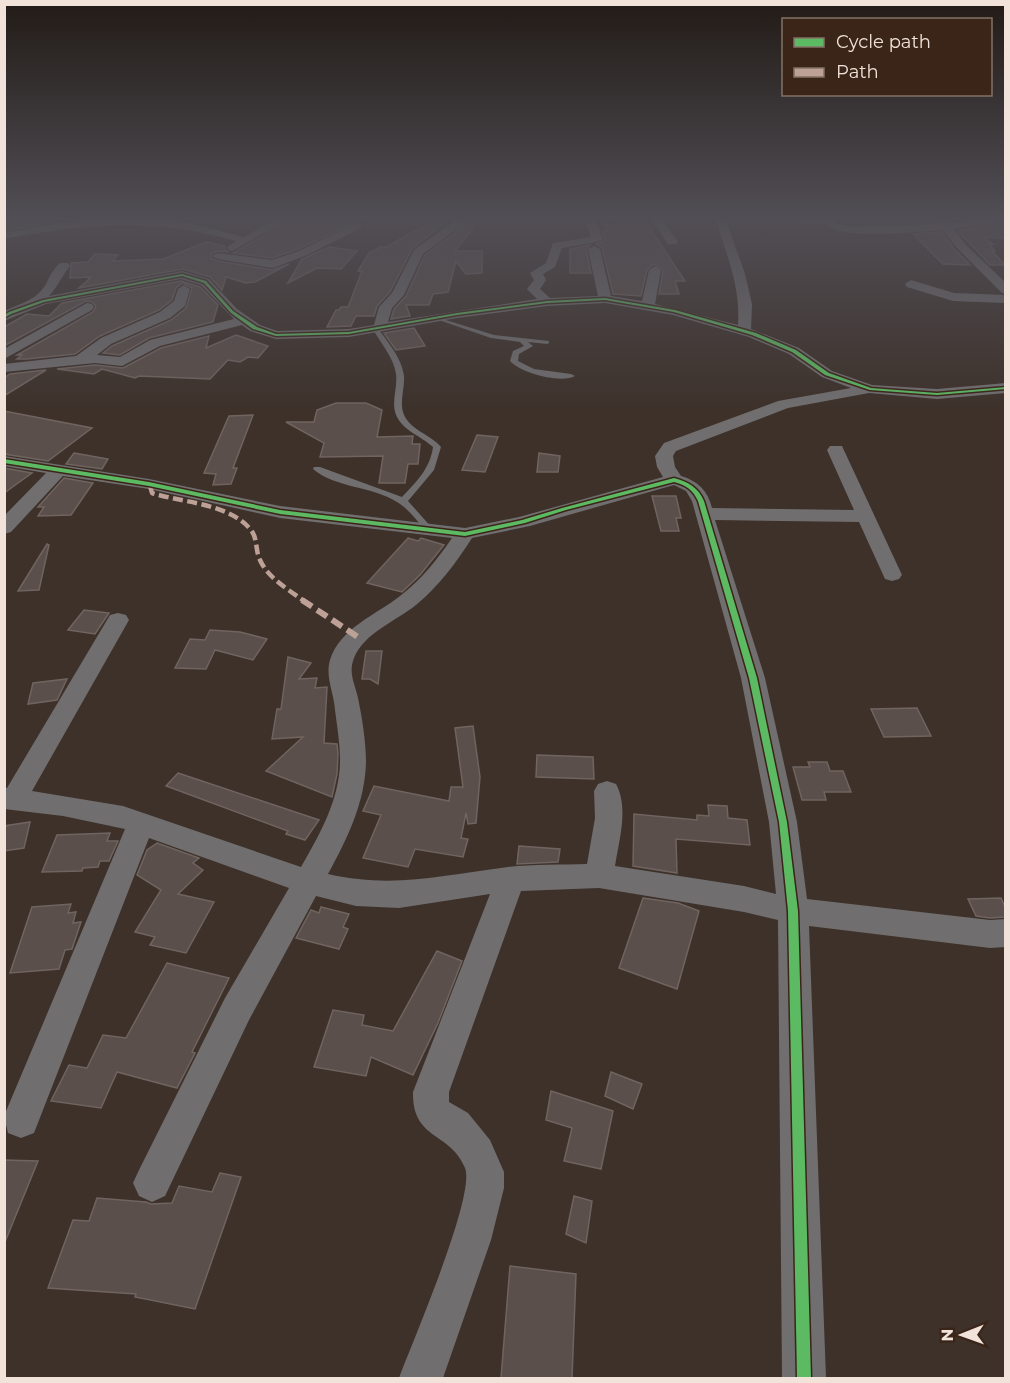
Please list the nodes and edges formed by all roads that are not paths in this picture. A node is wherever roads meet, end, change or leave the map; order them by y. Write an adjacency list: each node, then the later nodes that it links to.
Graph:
1 (53, 282): 14 (street)
2 (139, 282): 14 (street)
3 (204, 282): 19 (street)
4 (404, 282): 20 (street)
5 (539, 282): 13 (street)
6 (601, 282): 11 (street)
7 (653, 282): 15 (street)
8 (741, 282): 21 (street)
9 (911, 284): 12 (street)
10 (184, 290): 25 (street)
11 (605, 299): 13 (street); 15 (street)
12 (1005, 300)
13 (548, 302): 18 (street)
14 (34, 303): 17 (street)
15 (648, 305): 21 (street)
16 (87, 307): 24 (street)
17 (6, 311)
18 (435, 317): 20 (street); 22 (lane)
19 (244, 321): 20 (street); 25 (street)
20 (378, 328): 35 (lane)
21 (744, 331): 29 (street)
22 (522, 342): 23 (lane); 27 (lane)
23 (547, 342)
24 (4, 355)
25 (81, 360): 26 (street)
26 (4, 368)
27 (571, 376)
28 (1005, 388): 29 (street)
29 (870, 389): 34 (street)
30 (836, 450): 37 (street)
31 (4, 461): 32 (street)
32 (59, 470): 38 (street); 39 (street)
33 (316, 470): 35 (lane)
34 (674, 480): 36 (street); 40 (street)
35 (403, 501): 39 (lane)
36 (704, 514): 37 (street); 49 (street)
37 (866, 516): 41 (street)
38 (4, 528)
39 (430, 531): 40 (street)
40 (465, 534): 48 (street)
41 (892, 576)
42 (118, 620): 44 (street)
43 (607, 791): 46 (street)
44 (9, 799): 45 (street)
45 (141, 823): 48 (street); 51 (street)
46 (599, 876): 47 (street); 49 (street)
47 (511, 879): 48 (street); 53 (street)
48 (309, 882): 52 (street)
49 (793, 911): 50 (street); 54 (street)
50 (1005, 933)
51 (21, 1120)
52 (152, 1183)
53 (421, 1378)
54 (804, 1378)

